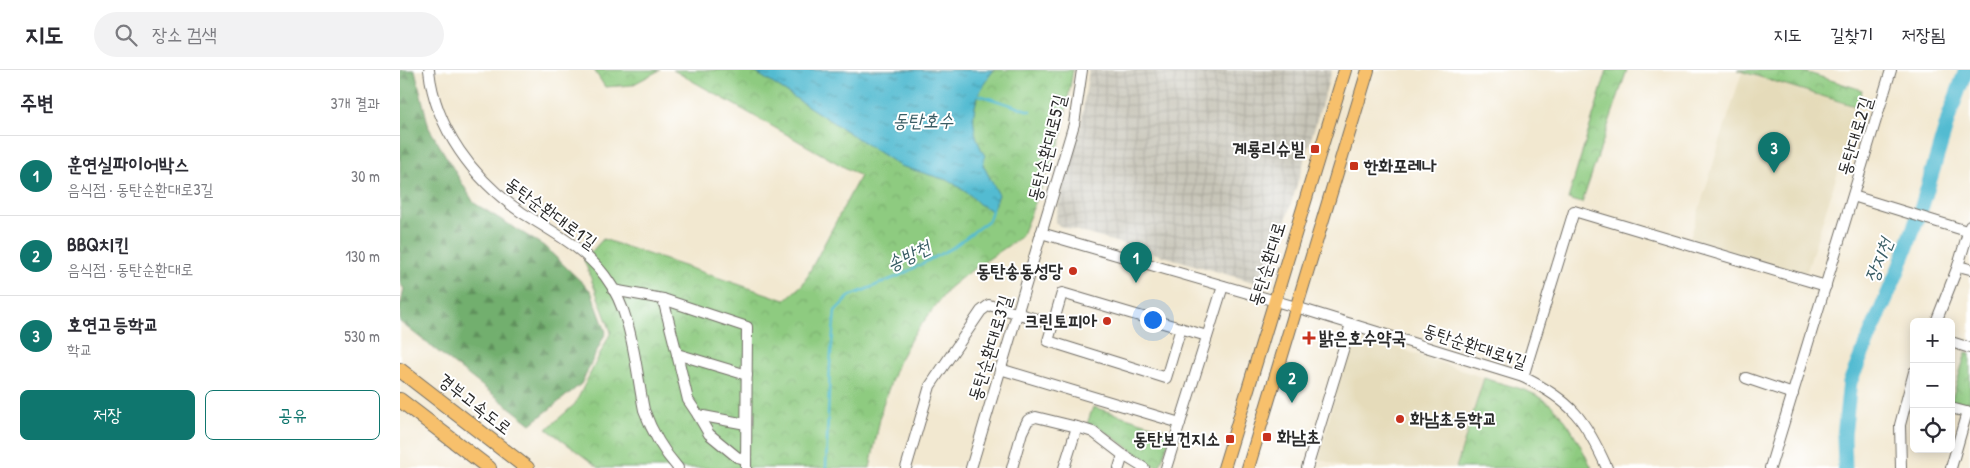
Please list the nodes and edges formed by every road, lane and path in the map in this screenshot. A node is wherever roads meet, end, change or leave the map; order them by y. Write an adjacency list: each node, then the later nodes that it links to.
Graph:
1 (429, 70): 15 (street, 동탄순환대로1길)
2 (1082, 70): 8 (street, 동탄순환대로5길)
3 (1345, 70): 9 (main road, 동탄순환대로)
4 (1368, 70): 10 (main road)
5 (1892, 70): 6 (street, 동탄대로2길)
6 (1853, 196): 7 (street, 동탄대로2길); 14 (street)
7 (1969, 230): 11 (street)
8 (1041, 232): 13 (street); 19 (street, 동탄순환대로3길)
9 (1288, 258): 10 (main road); 17 (main road, 동탄순환대로)
10 (1308, 265): 18 (main road)
11 (1958, 266): 12 (street); 20 (street)
12 (1970, 269)
13 (1223, 286): 17 (street); 24 (street)
14 (1826, 286): 32 (street); 34 (street)
15 (613, 290): 16 (street); 49 (street, 동탄순환대로1길)
16 (662, 299): 28 (street); 31 (street)
17 (1274, 301): 18 (street); 27 (main road, 동탄순환대로)
18 (1296, 307): 22 (street, 동탄순환대로4길); 42 (main road)
19 (1017, 314): 21 (street); 29 (street, 동탄순환대로3길); 50 (street)
20 (1938, 318)
21 (1053, 324): 23 (street); 23 (street)
22 (1351, 324): 32 (street, 동탄순환대로4길); 58 (street)
23 (1181, 328): 24 (street)
24 (1207, 336): 40 (street)
25 (1955, 343): 26 (street)
26 (1970, 348)
27 (1259, 351): 42 (main road); 56 (main road, 동탄순환대로)
28 (677, 354): 31 (street); 39 (street)
29 (1000, 369): 40 (street); 46 (street, 동탄순환대로3길)
30 (400, 370): 48 (highway, 경부고속도로)
31 (746, 375): 41 (street)
32 (1522, 378): 59 (street, 동탄순환대로4길)
33 (1746, 378): 34 (street)
34 (1793, 394): 60 (street)
35 (1910, 395): 61 (street)
36 (400, 400): 47 (highway)
37 (1955, 409): 38 (street)
38 (1969, 413): 62 (street)
39 (698, 415): 41 (street); 45 (street)
40 (1180, 423): 55 (street)
41 (746, 424): 45 (street)
42 (1260, 425): 57 (main road)
43 (1077, 427): 44 (street); 51 (street); 52 (street)
44 (1123, 455): 53 (street); 54 (street)
45 (745, 464)
46 (973, 467)
47 (489, 468)
48 (527, 468)
49 (678, 468)
50 (906, 468)
51 (1012, 468)
52 (1064, 468)
53 (1119, 468)
54 (1144, 468)
55 (1166, 468)
56 (1224, 468)
57 (1248, 468)
58 (1307, 468)
59 (1607, 468)
60 (1770, 468)
61 (1901, 468)
62 (1951, 468)

